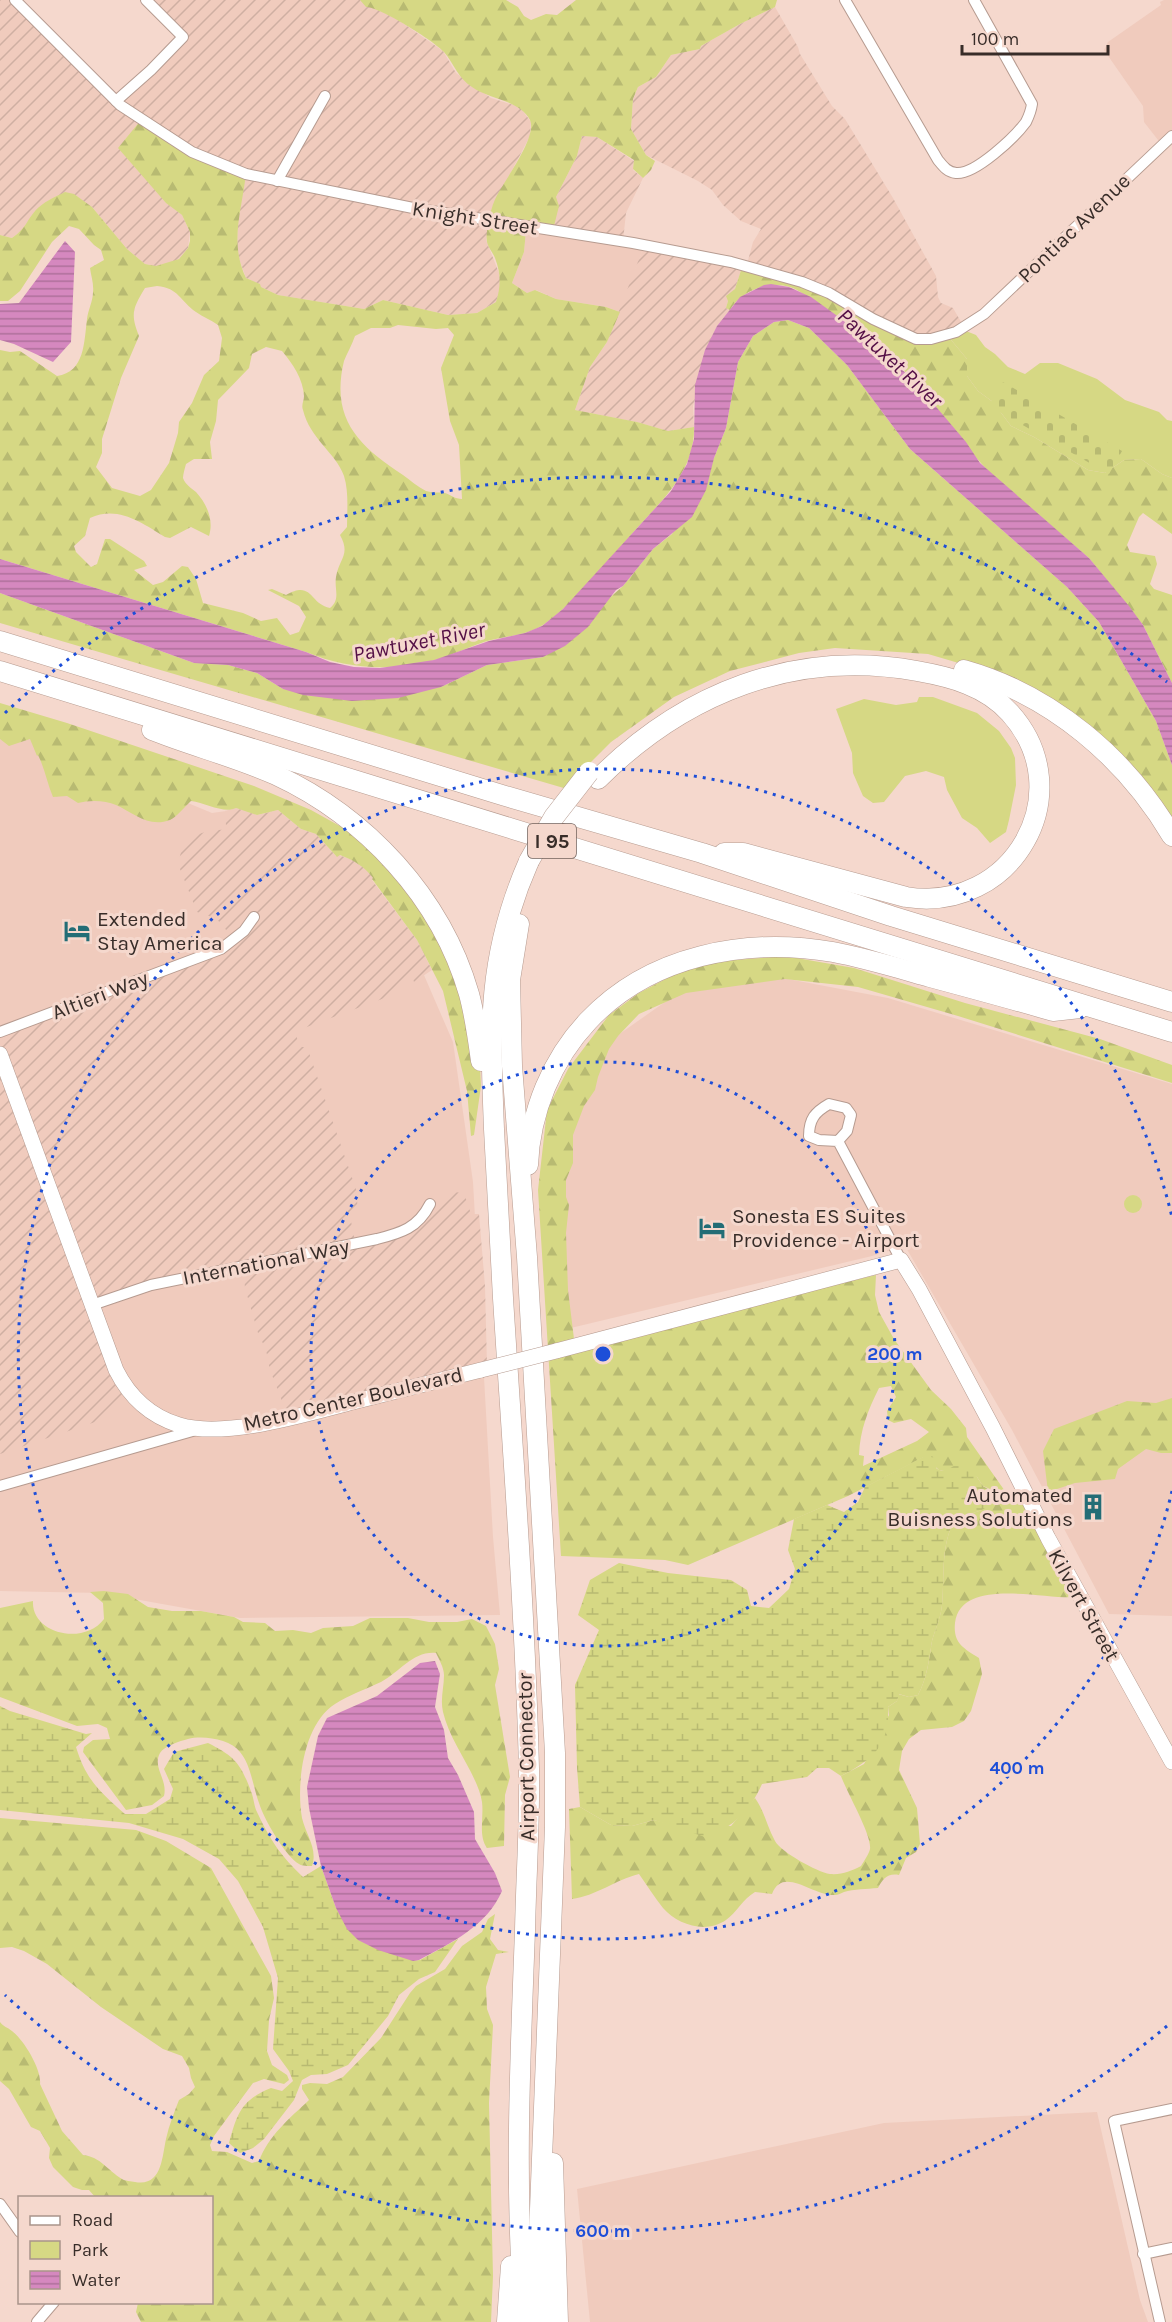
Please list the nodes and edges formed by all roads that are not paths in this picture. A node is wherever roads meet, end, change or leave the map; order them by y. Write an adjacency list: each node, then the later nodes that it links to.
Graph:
1 (15, 0): 6 (street, Knight Street)
2 (146, 0): 6 (street)
3 (845, 0): 4 (street)
4 (974, 0)
5 (326, 96): 8 (street)
6 (116, 102): 8 (street, Knight Street)
7 (1172, 136): 9 (street, Pontiac Avenue)
8 (277, 181): 9 (street, Knight Street)
9 (976, 320)
10 (0, 641): 14 (highway, I 95)
11 (8, 674): 18 (highway, I 95); 23 (highway)
12 (594, 775): 13 (highway); 14 (highway); 15 (highway)
13 (1172, 837)
14 (702, 853): 17 (highway, I 95)
15 (534, 863): 23 (highway); 25 (highway)
16 (254, 917): 19 (street, Altieri Way)
17 (1172, 1002)
18 (1090, 1007): 20 (highway, I 95); 25 (highway)
19 (0, 1032)
20 (1172, 1032)
21 (0, 1054): 27 (street, Metro Center Boulevard)
22 (838, 1141): 26 (street, Kilvert Street)
23 (497, 1193): 33 (highway, Airport Connector)
24 (430, 1204): 27 (street, International Way)
25 (526, 1257): 31 (highway, Airport Connector)
26 (901, 1260): 28 (street, Metro Center Boulevard, bridge); 30 (street, Kilvert Street)
27 (92, 1305): 28 (street, Metro Center Boulevard)
28 (201, 1429): 29 (street)
29 (0, 1486)
30 (1172, 1762)
31 (546, 2086): 42 (highway, Airport Connector); 43 (highway)
32 (1172, 2109): 37 (street)
33 (519, 2162): 40 (highway); 41 (highway, Airport Connector)
34 (0, 2204): 35 (street)
35 (18, 2229)
36 (1172, 2248): 37 (street)
37 (1143, 2254): 44 (street)
38 (52, 2304): 39 (street)
39 (37, 2322)
40 (507, 2322)
41 (525, 2322)
42 (540, 2322)
43 (558, 2322)
44 (1160, 2322)

